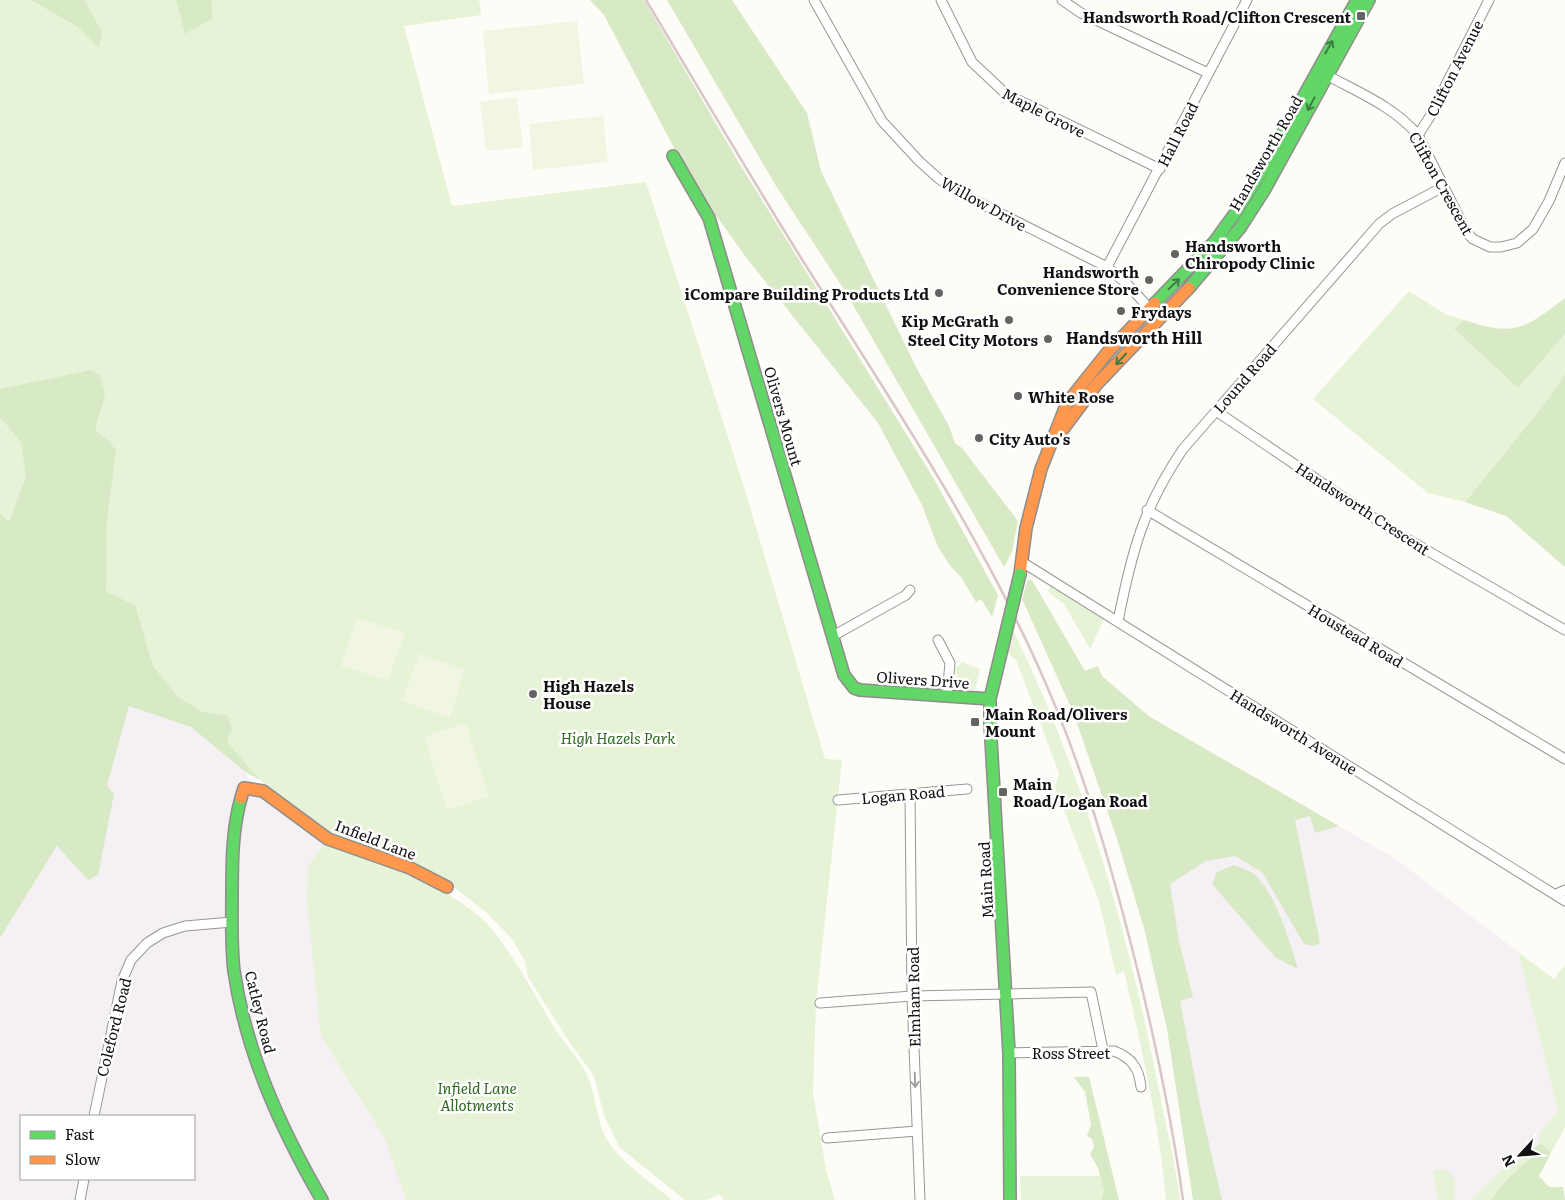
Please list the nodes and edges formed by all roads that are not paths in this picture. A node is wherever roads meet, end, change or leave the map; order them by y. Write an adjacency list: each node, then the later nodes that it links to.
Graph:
1 (814, 0): 15 (street, Willow Drive)
2 (941, 0): 13 (street, Maple Grove)
3 (1062, 0): 9 (street)
4 (1247, 0): 9 (street, Hall Road)
5 (1356, 0): 8 (main road, Handsworth Road, one-way to 5)
6 (1369, 0): 8 (main road, Handsworth Road)
7 (1489, 0): 10 (street, Clifton Avenue)
8 (1321, 72): 10 (street, Clifton Crescent); 16 (main road, Handsworth Road, one-way to 8); 17 (main road, Handsworth Road, one-way to 17)
9 (1208, 73): 13 (street, Hall Road)
10 (1418, 135): 14 (street, Clifton Crescent)
11 (673, 156): 25 (main road, Olivers Mount)
12 (1565, 163): 14 (street, Clifton Crescent)
13 (1160, 169): 15 (street, Hall Road)
14 (1443, 187): 18 (street, Lound Road)
15 (1107, 268): 16 (street, Willow Drive)
16 (1149, 308): 17 (street, Willow Drive); 19 (main road, Handsworth Road)
17 (1159, 319): 19 (main road, Handsworth Road, one-way to 19)
18 (1216, 411): 20 (street, Lound Road); 24 (street, Handsworth Crescent)
19 (1052, 443): 21 (main road, Handsworth Road)
20 (1147, 510): 23 (street, Lound Road); 30 (street, Houstead Road)
21 (1022, 562): 23 (street, Handsworth Avenue); 29 (main road, Main Road, bridge)
22 (910, 590): 25 (street)
23 (1118, 621): 37 (street, Handsworth Avenue)
24 (1565, 630)
25 (833, 636): 27 (main road, Olivers Mount)
26 (938, 640): 28 (street)
27 (854, 688): 28 (main road, Olivers Drive)
28 (947, 695): 29 (main road, Olivers Drive)
29 (990, 700): 40 (main road, Main Road)
30 (1565, 759)
31 (244, 788): 35 (main road, Infield Lane); 39 (main road, Catley Road)
32 (967, 790): 33 (street, Logan Road)
33 (910, 793): 34 (street, Logan Road); 41 (street, Elmham Road)
34 (838, 800)
35 (447, 887)
36 (1565, 890): 37 (street)
37 (1556, 894): 38 (street, Handsworth Avenue)
38 (1565, 901)
39 (232, 922): 46 (street, Coleford Road); 51 (main road, Catley Road)
40 (1006, 994): 41 (street); 43 (street); 44 (main road, Main Road)
41 (912, 996): 42 (street); 47 (street, Elmham Road, one-way to 47)
42 (820, 1004)
43 (1103, 1050): 44 (street, Ross Street); 45 (street, Ross Street)
44 (1009, 1053): 53 (main road, Main Road)
45 (1141, 1088)
46 (94, 1115)
47 (917, 1131): 48 (street); 52 (street, Elmham Road)
48 (827, 1138)
49 (84, 1180): 50 (street)
50 (80, 1200)
51 (322, 1200)
52 (920, 1200)
53 (1010, 1200)

